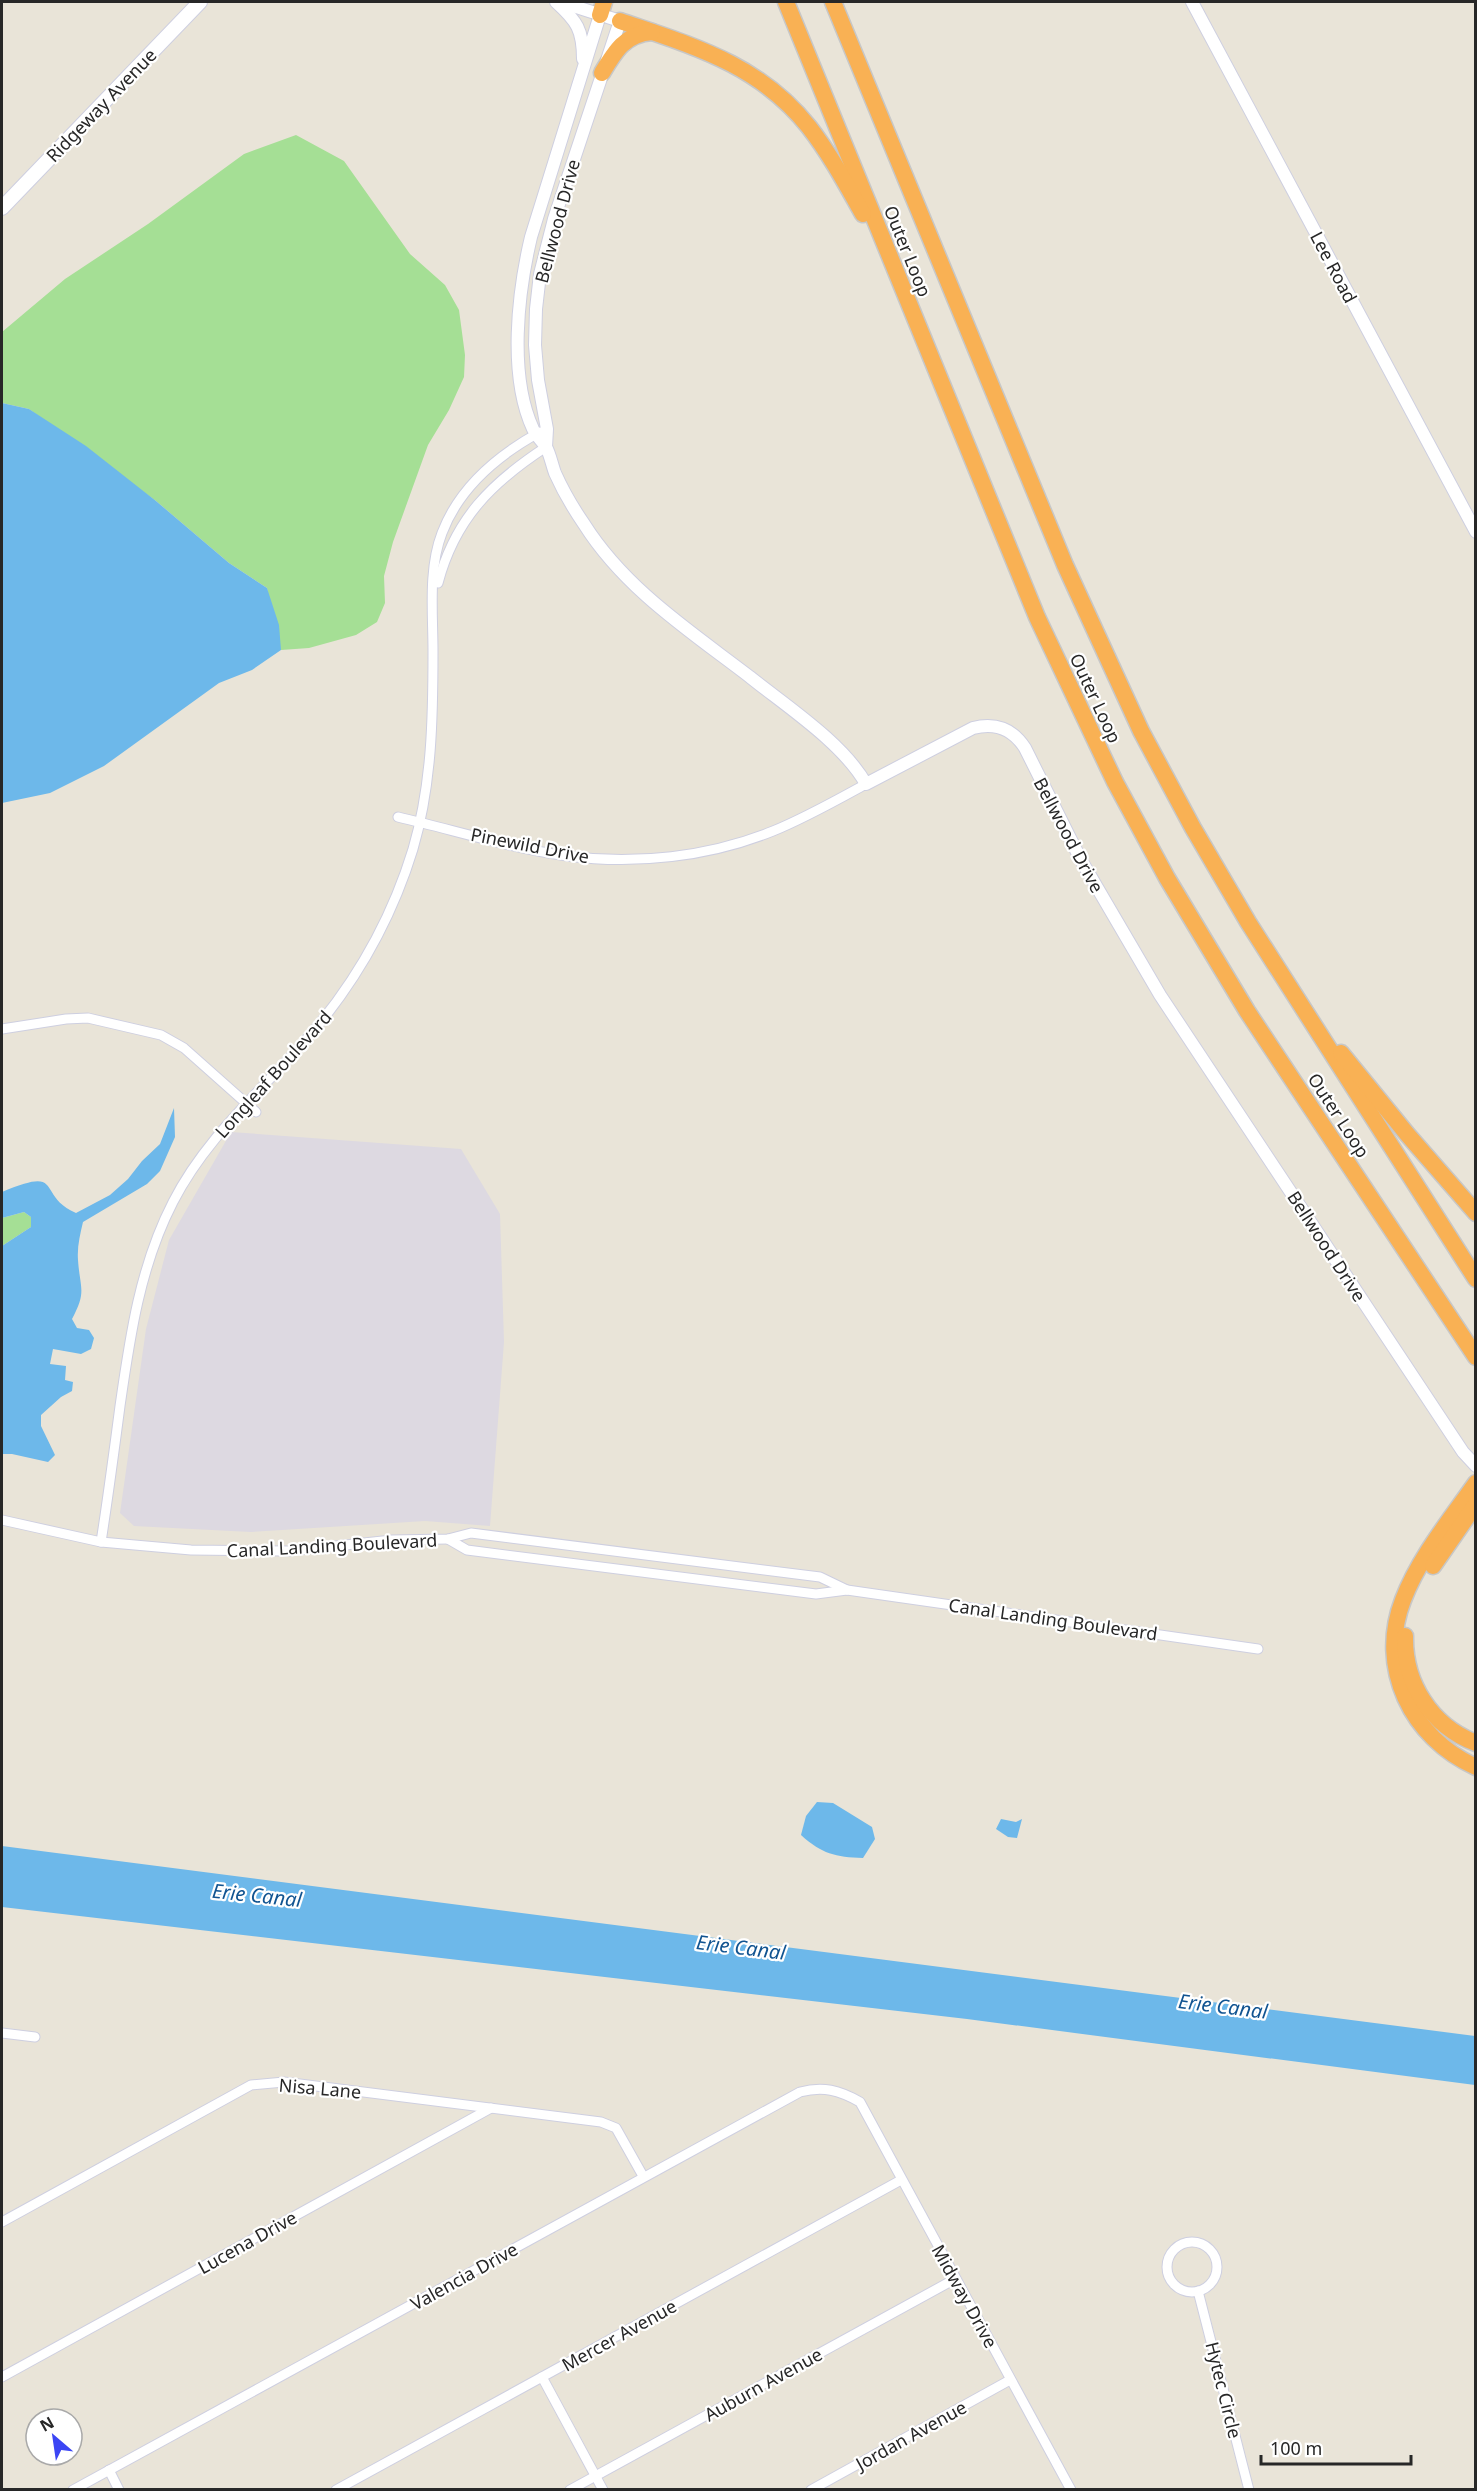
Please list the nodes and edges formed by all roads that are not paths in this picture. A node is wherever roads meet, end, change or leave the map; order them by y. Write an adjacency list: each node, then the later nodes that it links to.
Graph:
1 (200, 2): 12 (main road, Ridgeway Avenue)
2 (555, 2): 10 (street)
3 (561, 2): 7 (street)
4 (786, 2): 13 (highway, Outer Loop)
5 (833, 2): 21 (highway, Outer Loop)
6 (1192, 2): 16 (street, Lee Road)
7 (602, 8): 8 (street); 10 (street, Bellwood Drive)
8 (620, 21): 9 (highway); 11 (street, Bellwood Drive)
9 (652, 32): 11 (highway); 13 (highway)
10 (583, 68): 14 (street, Bellwood Drive)
11 (602, 73): 14 (street, Bellwood Drive)
12 (2, 208)
13 (902, 286): 27 (highway, Outer Loop)
14 (541, 432): 15 (street, Bellwood Drive); 17 (street, Longleaf Boulevard)
15 (546, 447): 17 (street, Longleaf Boulevard); 18 (street, Bellwood Drive)
16 (1476, 532)
17 (433, 606): 20 (street, Longleaf Boulevard)
18 (866, 784): 20 (street, Pinewild Drive); 28 (street, Bellwood Drive)
19 (398, 817): 20 (street, Pinewild Drive)
20 (420, 822): 23 (street, Longleaf Boulevard)
21 (1286, 984): 25 (highway); 26 (highway, Outer Loop)
22 (2, 1029): 23 (street)
23 (245, 1103): 24 (street); 33 (street, Longleaf Boulevard)
24 (256, 1112)
25 (1476, 1213)
26 (1476, 1280)
27 (1476, 1357)
28 (1476, 1466)
29 (1476, 1483): 37 (highway)
30 (1476, 1504): 36 (highway)
31 (2, 1520): 33 (street, Canal Landing Boulevard)
32 (448, 1539): 33 (street, Canal Landing Boulevard); 34 (street, Canal Landing Boulevard); 34 (street, Canal Landing Boulevard)
33 (101, 1542)
34 (847, 1590): 35 (street, Canal Landing Boulevard)
35 (1258, 1649)
36 (1476, 1743)
37 (1476, 1767)
38 (2, 2033): 39 (street)
39 (34, 2037)
40 (860, 2102): 42 (street, Valencia Drive); 43 (street, Midway Drive)
41 (492, 2108): 42 (street, Nisa Lane); 44 (street, Nisa Lane); 47 (street, Lucena Drive)
42 (643, 2176): 50 (street, Valencia Drive)
43 (901, 2180): 45 (street, Midway Drive); 48 (street, Mercer Avenue)
44 (2, 2222)
45 (955, 2279): 49 (street, Midway Drive); 51 (street, Auburn Avenue)
46 (1198, 2291): 46 (street); 59 (street, Hytec Circle)
47 (2, 2377)
48 (542, 2378): 51 (street); 54 (street, Mercer Avenue)
49 (1010, 2380): 57 (street, Jordan Avenue); 58 (street, Midway Drive)
50 (109, 2470): 52 (street, Valencia Drive); 53 (street)
51 (595, 2476): 55 (street, Auburn Avenue); 56 (street)
52 (73, 2490)
53 (119, 2490)
54 (336, 2490)
55 (570, 2490)
56 (603, 2490)
57 (811, 2490)
58 (1071, 2490)
59 (1250, 2490)

